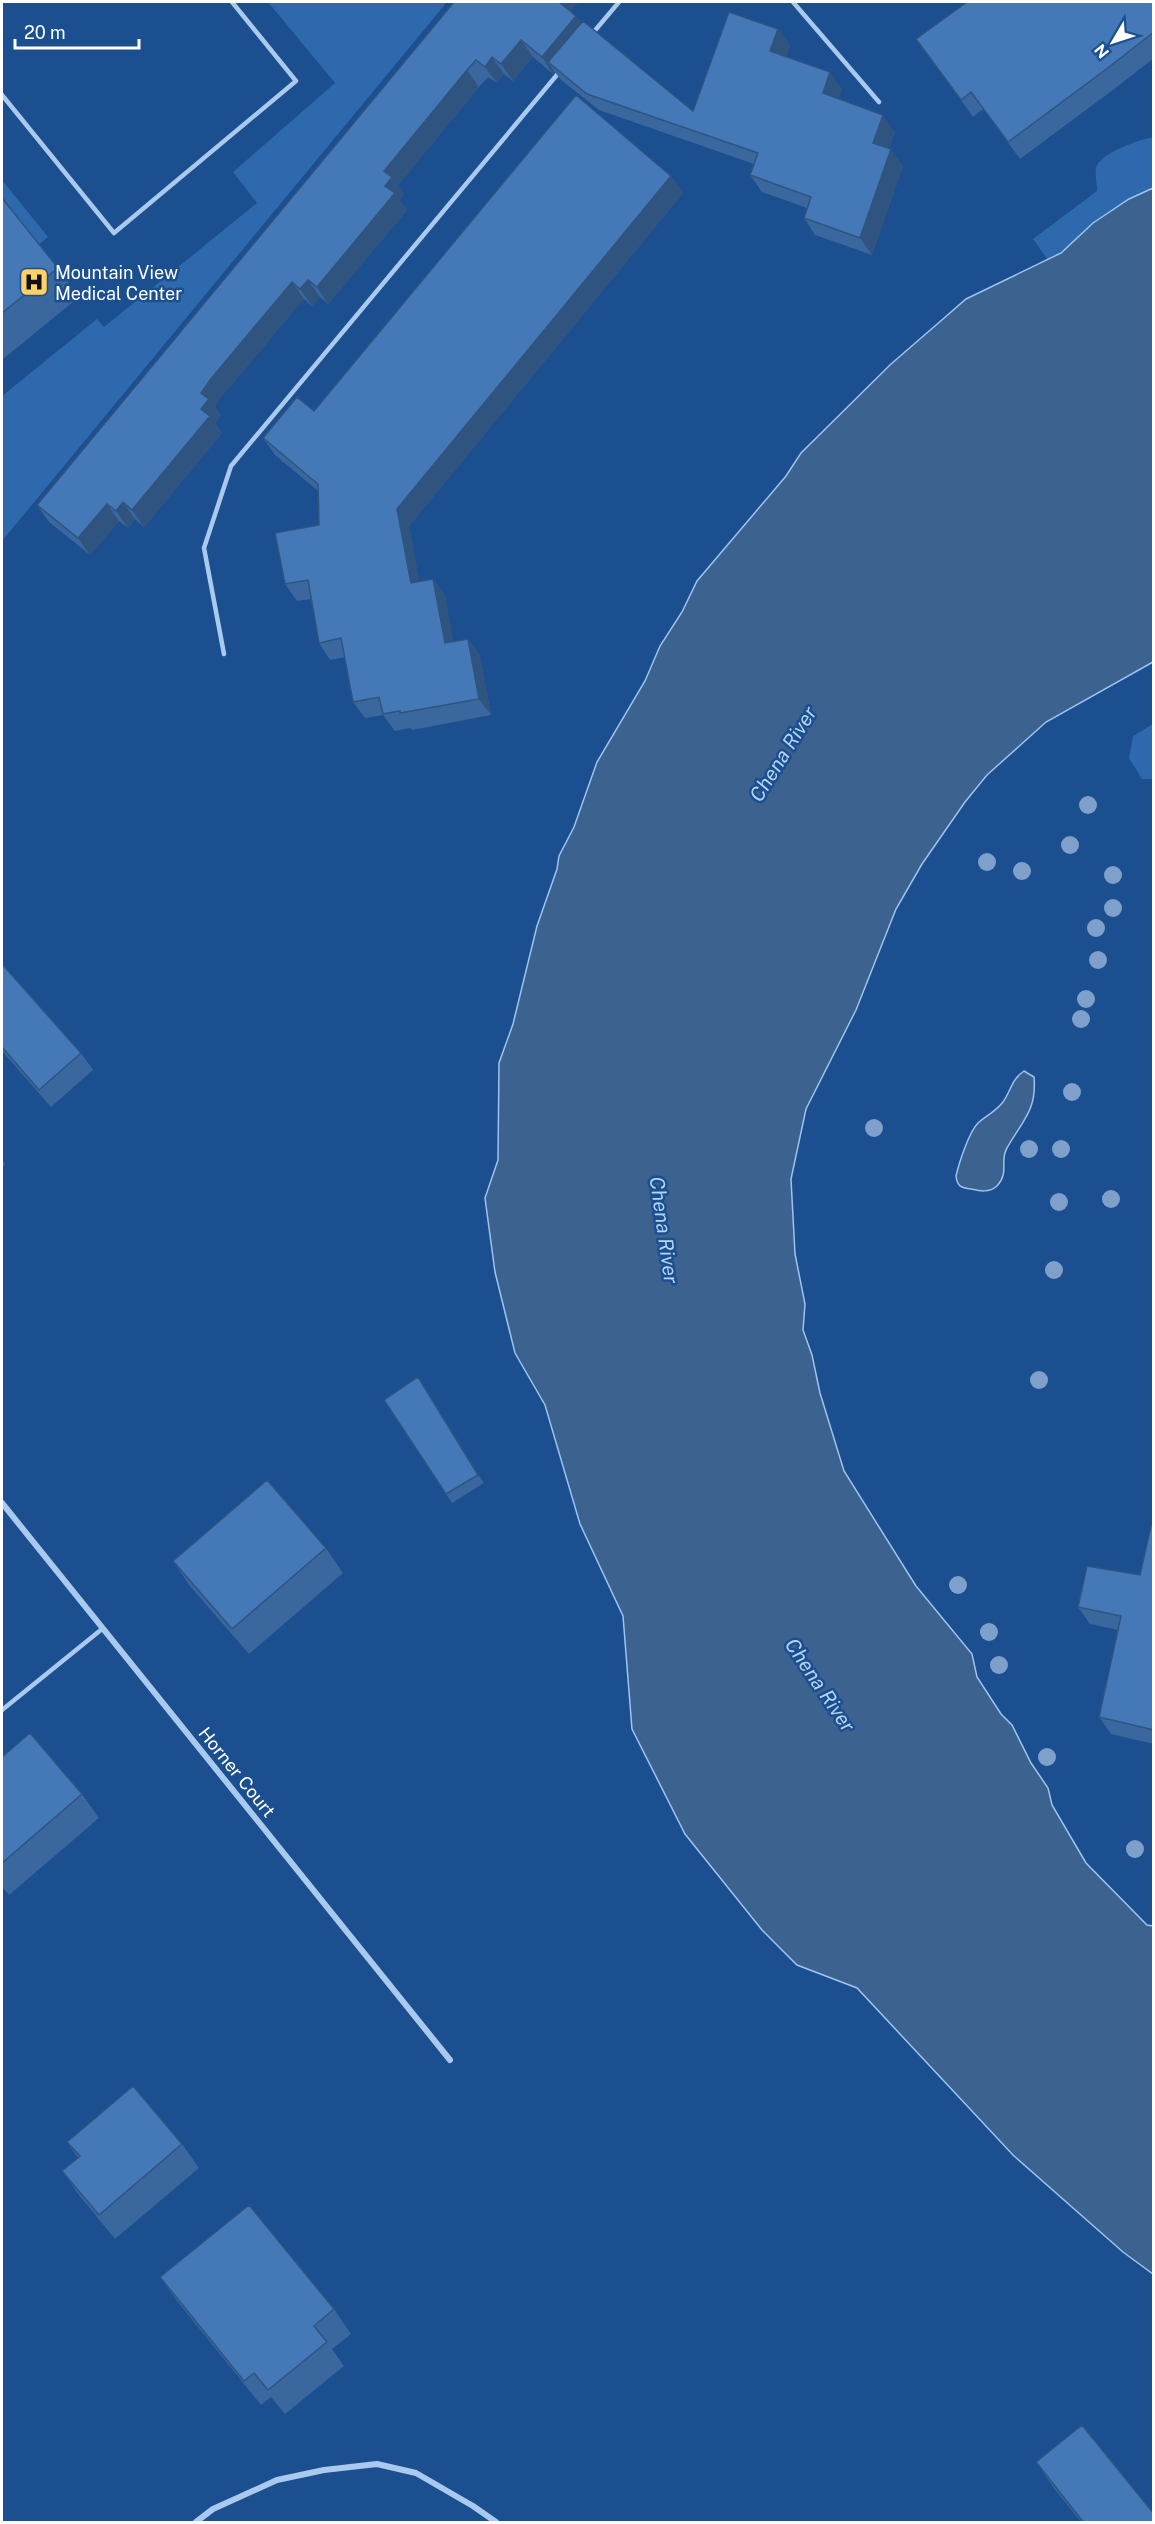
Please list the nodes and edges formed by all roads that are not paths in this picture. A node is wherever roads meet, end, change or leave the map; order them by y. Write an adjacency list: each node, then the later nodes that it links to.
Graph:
1 (232, 2): 6 (lane)
2 (619, 2): 4 (lane)
3 (793, 2): 7 (lane)
4 (588, 38)
5 (566, 65): 8 (lane)
6 (2, 95)
7 (879, 102)
8 (224, 654)
9 (2, 1503): 10 (street, Horner Court)
10 (102, 1629): 11 (lane); 12 (street, Horner Court)
11 (2, 1710)
12 (450, 2060)
13 (196, 2523): 14 (street)
14 (496, 2523)

